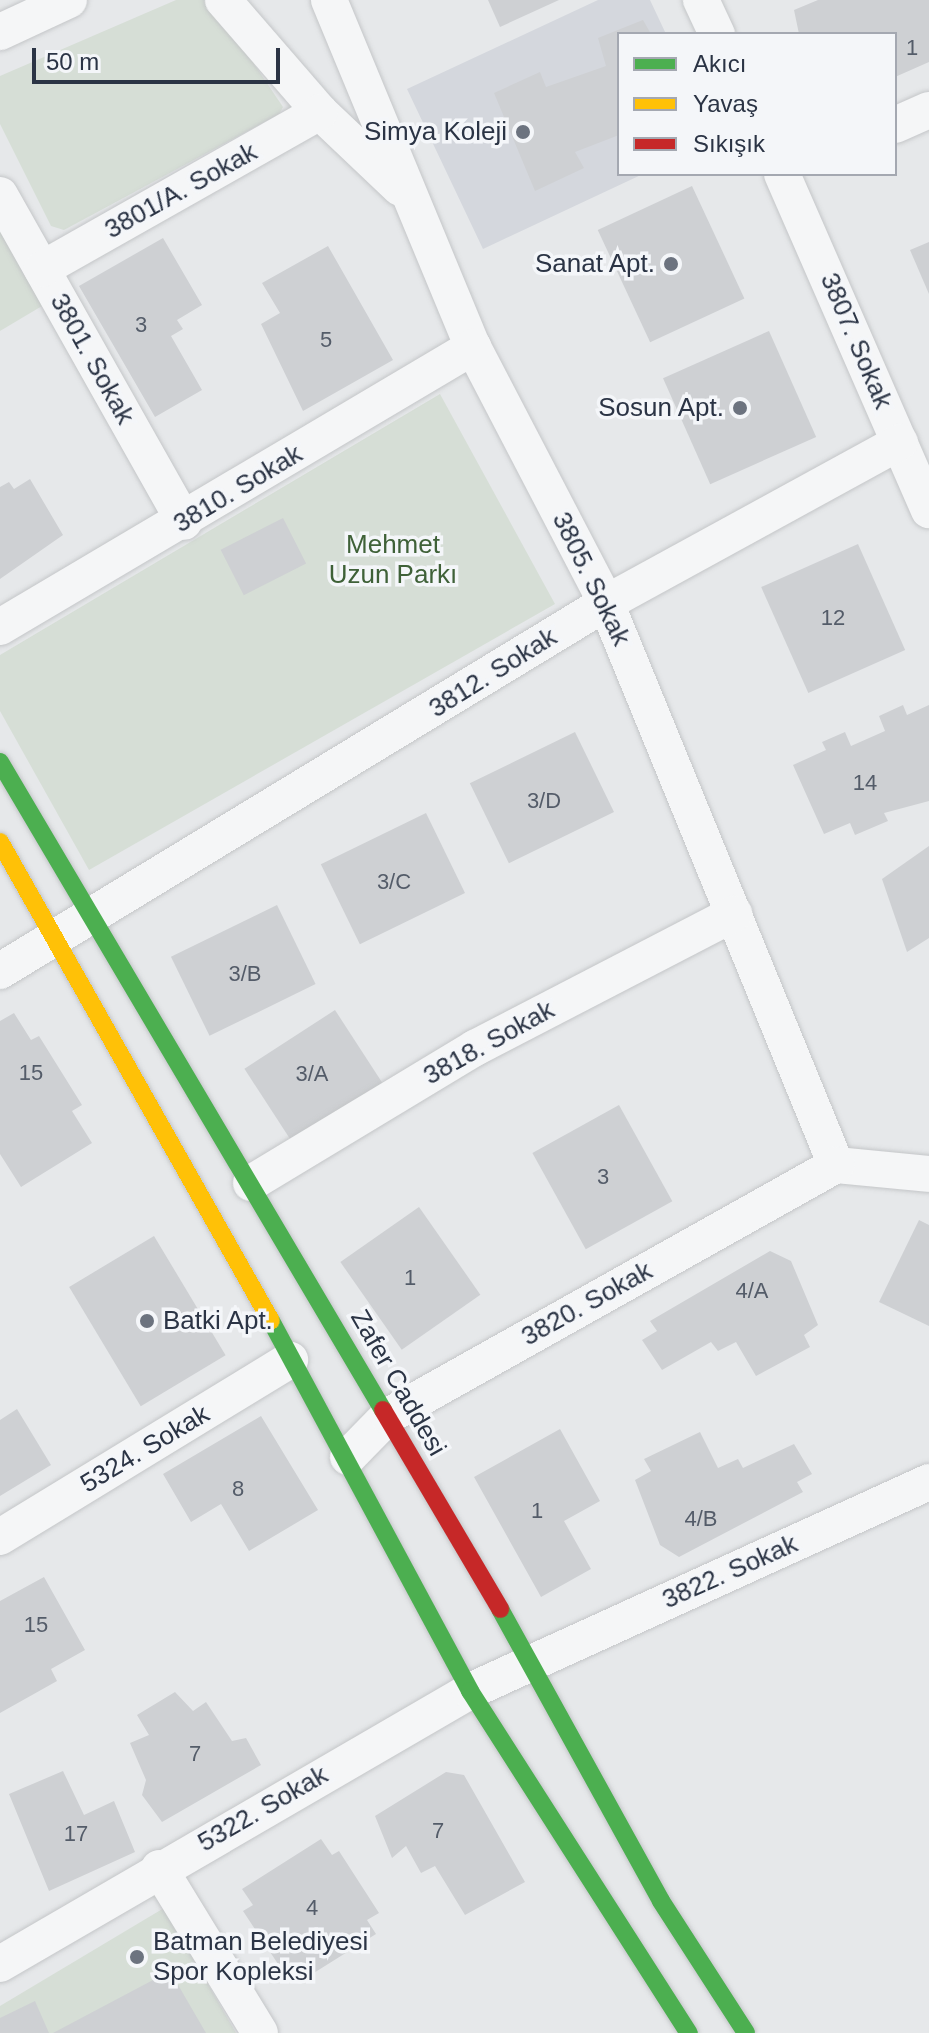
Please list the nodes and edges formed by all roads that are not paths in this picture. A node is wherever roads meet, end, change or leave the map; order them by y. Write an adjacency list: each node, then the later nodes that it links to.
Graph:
1 (69, 0): 5 (street)
2 (223, 0): 8 (street)
3 (329, 0): 12 (street, 3805. Sokak)
4 (701, 0): 6 (street)
5 (0, 32)
6 (716, 32)
7 (929, 110): 9 (street)
8 (320, 112): 12 (street); 13 (street, 3801/A. Sokak)
9 (897, 124)
10 (783, 176): 15 (street, 3807. Sokak)
11 (0, 195): 13 (street, 3801. Sokak)
12 (410, 198): 14 (street, 3805. Sokak)
13 (42, 269): 17 (street, 3801. Sokak)
14 (473, 347): 17 (street, 3810. Sokak); 18 (street, 3805. Sokak)
15 (900, 442): 16 (street, 3807. Sokak); 18 (street, 3812. Sokak)
16 (929, 510)
17 (184, 522): 19 (street, 3810. Sokak)
18 (606, 603): 22 (street, 3805. Sokak); 23 (street, 3812. Sokak)
19 (0, 627)
20 (0, 762): 23 (main road, Zafer Caddesi)
21 (0, 842): 24 (main road)
22 (734, 914): 26 (street, 3805. Sokak); 28 (street, 3818. Sokak)
23 (95, 917): 24 (street, 3812. Sokak); 28 (main road, Zafer Caddesi)
24 (58, 938): 25 (street, 3812. Sokak); 29 (main road)
25 (0, 971)
26 (836, 1165): 27 (street); 30 (street, 3820. Sokak)
27 (929, 1174)
28 (251, 1183): 30 (main road, Zafer Caddesi)
29 (290, 1360): 31 (main road); 33 (street, 5324. Sokak)
30 (388, 1416): 31 (street, 3820. Sokak); 34 (main road, Zafer Caddesi)
31 (348, 1457): 35 (main road)
32 (929, 1482): 34 (street, 3822. Sokak)
33 (0, 1537)
34 (531, 1663): 35 (street, 5322. Sokak); 40 (main road, Zafer Caddesi)
35 (470, 1691): 36 (street, 5322. Sokak); 39 (main road)
36 (159, 1868): 37 (street, 5322. Sokak); 38 (street)
37 (0, 1964)
38 (260, 2033)
39 (689, 2033)
40 (746, 2033)

